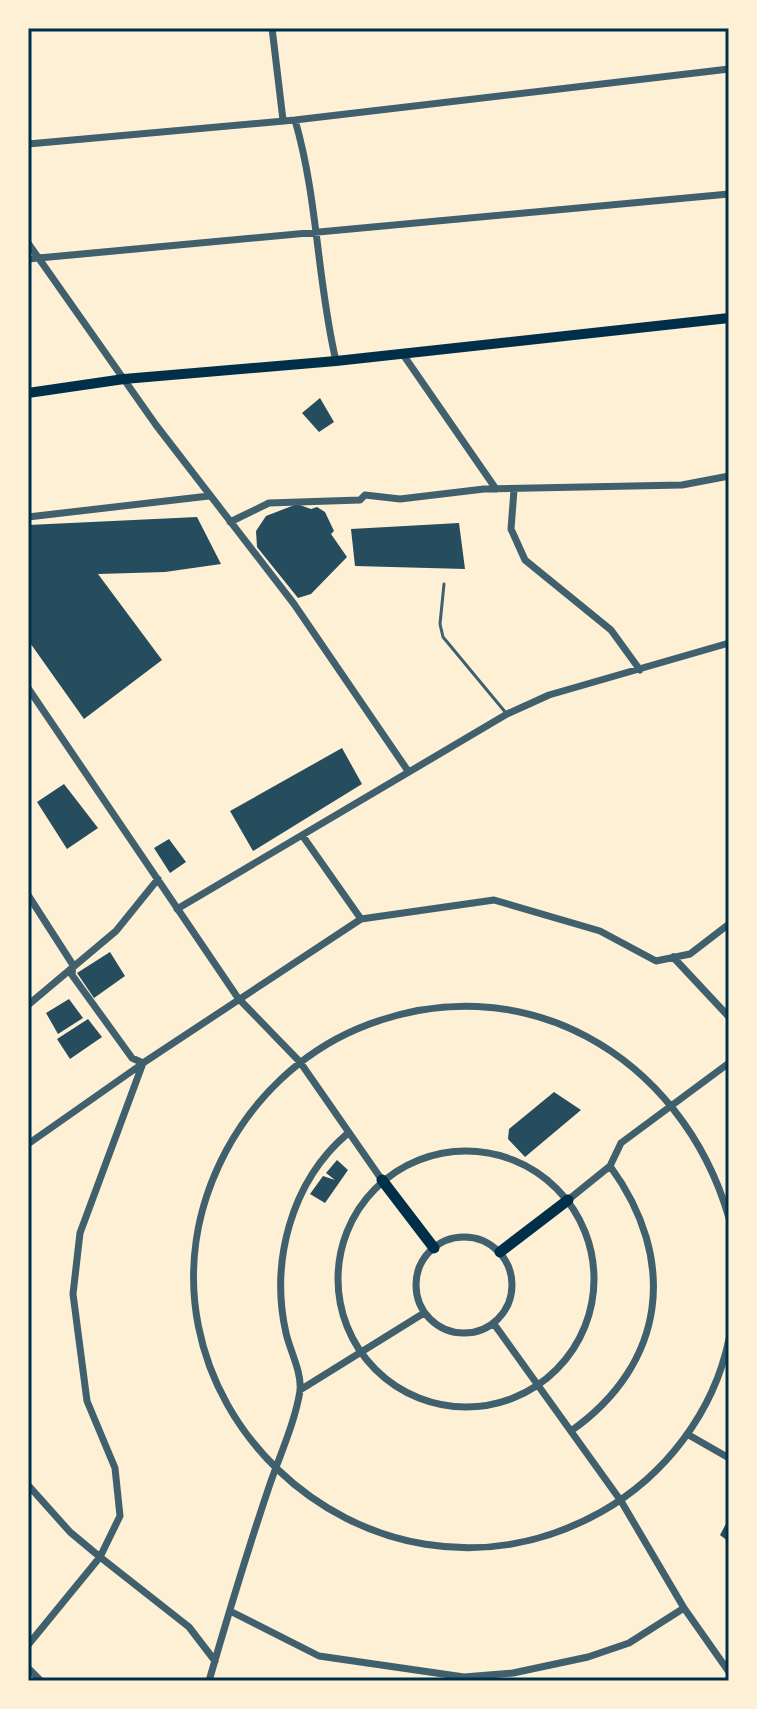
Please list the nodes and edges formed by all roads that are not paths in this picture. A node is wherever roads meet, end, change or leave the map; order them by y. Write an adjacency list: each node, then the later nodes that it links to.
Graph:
1 (272, 28): 3 (street)
2 (729, 69): 4 (street)
3 (283, 120): 4 (street); 5 (street)
4 (295, 120): 7 (street)
5 (28, 144)
6 (729, 194): 7 (street)
7 (316, 232): 9 (street); 13 (street)
8 (28, 243): 9 (street)
9 (38, 258): 10 (street); 14 (street)
10 (28, 259)
11 (729, 318): 12 (main road)
12 (402, 353): 13 (main road); 17 (street)
13 (336, 361): 14 (main road)
14 (124, 379): 15 (main road); 19 (street)
15 (28, 393)
16 (729, 476): 18 (street)
17 (496, 489): 18 (street); 21 (street)
18 (514, 490): 24 (street)
19 (209, 496): 20 (street); 21 (street)
20 (28, 517)
21 (230, 522): 27 (street)
22 (444, 584): 26 (lane)
23 (729, 643): 24 (street)
24 (640, 670): 26 (street)
25 (28, 688): 29 (street)
26 (507, 714): 27 (street)
27 (408, 771): 28 (street)
28 (302, 835): 31 (street); 32 (street)
29 (158, 879): 31 (street); 35 (street)
30 (28, 895): 35 (street)
31 (177, 909): 36 (street)
32 (361, 919): 34 (street); 36 (street)
33 (729, 924): 34 (street)
34 (673, 957): 38 (street)
35 (73, 965): 37 (street); 40 (street)
36 (238, 998): 39 (street); 40 (street)
37 (28, 1005)
38 (729, 1017)
39 (300, 1062): 42 (street); 43 (street); 60 (street)
40 (143, 1063): 44 (street); 63 (street)
41 (729, 1063): 42 (street)
42 (673, 1104): 45 (street); 48 (street)
43 (347, 1134): 46 (street); 56 (street)
44 (28, 1144)
45 (610, 1166): 47 (street); 57 (street)
46 (382, 1180): 47 (street); 49 (main road); 54 (street)
47 (568, 1200): 50 (main road); 55 (street)
48 (729, 1218)
49 (434, 1248): 50 (street); 51 (street)
50 (500, 1252): 52 (street)
51 (424, 1313): 52 (street); 54 (street)
52 (494, 1324): 55 (street)
53 (729, 1339): 58 (street)
54 (361, 1352): 55 (street); 56 (street)
55 (538, 1386): 57 (street)
56 (300, 1390): 60 (street)
57 (571, 1431): 62 (street)
58 (687, 1434): 59 (street); 62 (street)
59 (729, 1458)
60 (276, 1470): 62 (street); 65 (street)
61 (28, 1485): 63 (street)
62 (621, 1501): 64 (street)
63 (100, 1557): 66 (street); 67 (street)
64 (684, 1608): 65 (street); 69 (street)
65 (230, 1611): 67 (street)
66 (28, 1645)
67 (215, 1661): 71 (street)
68 (28, 1668): 70 (street)
69 (729, 1672)
70 (41, 1681)
71 (209, 1681)

